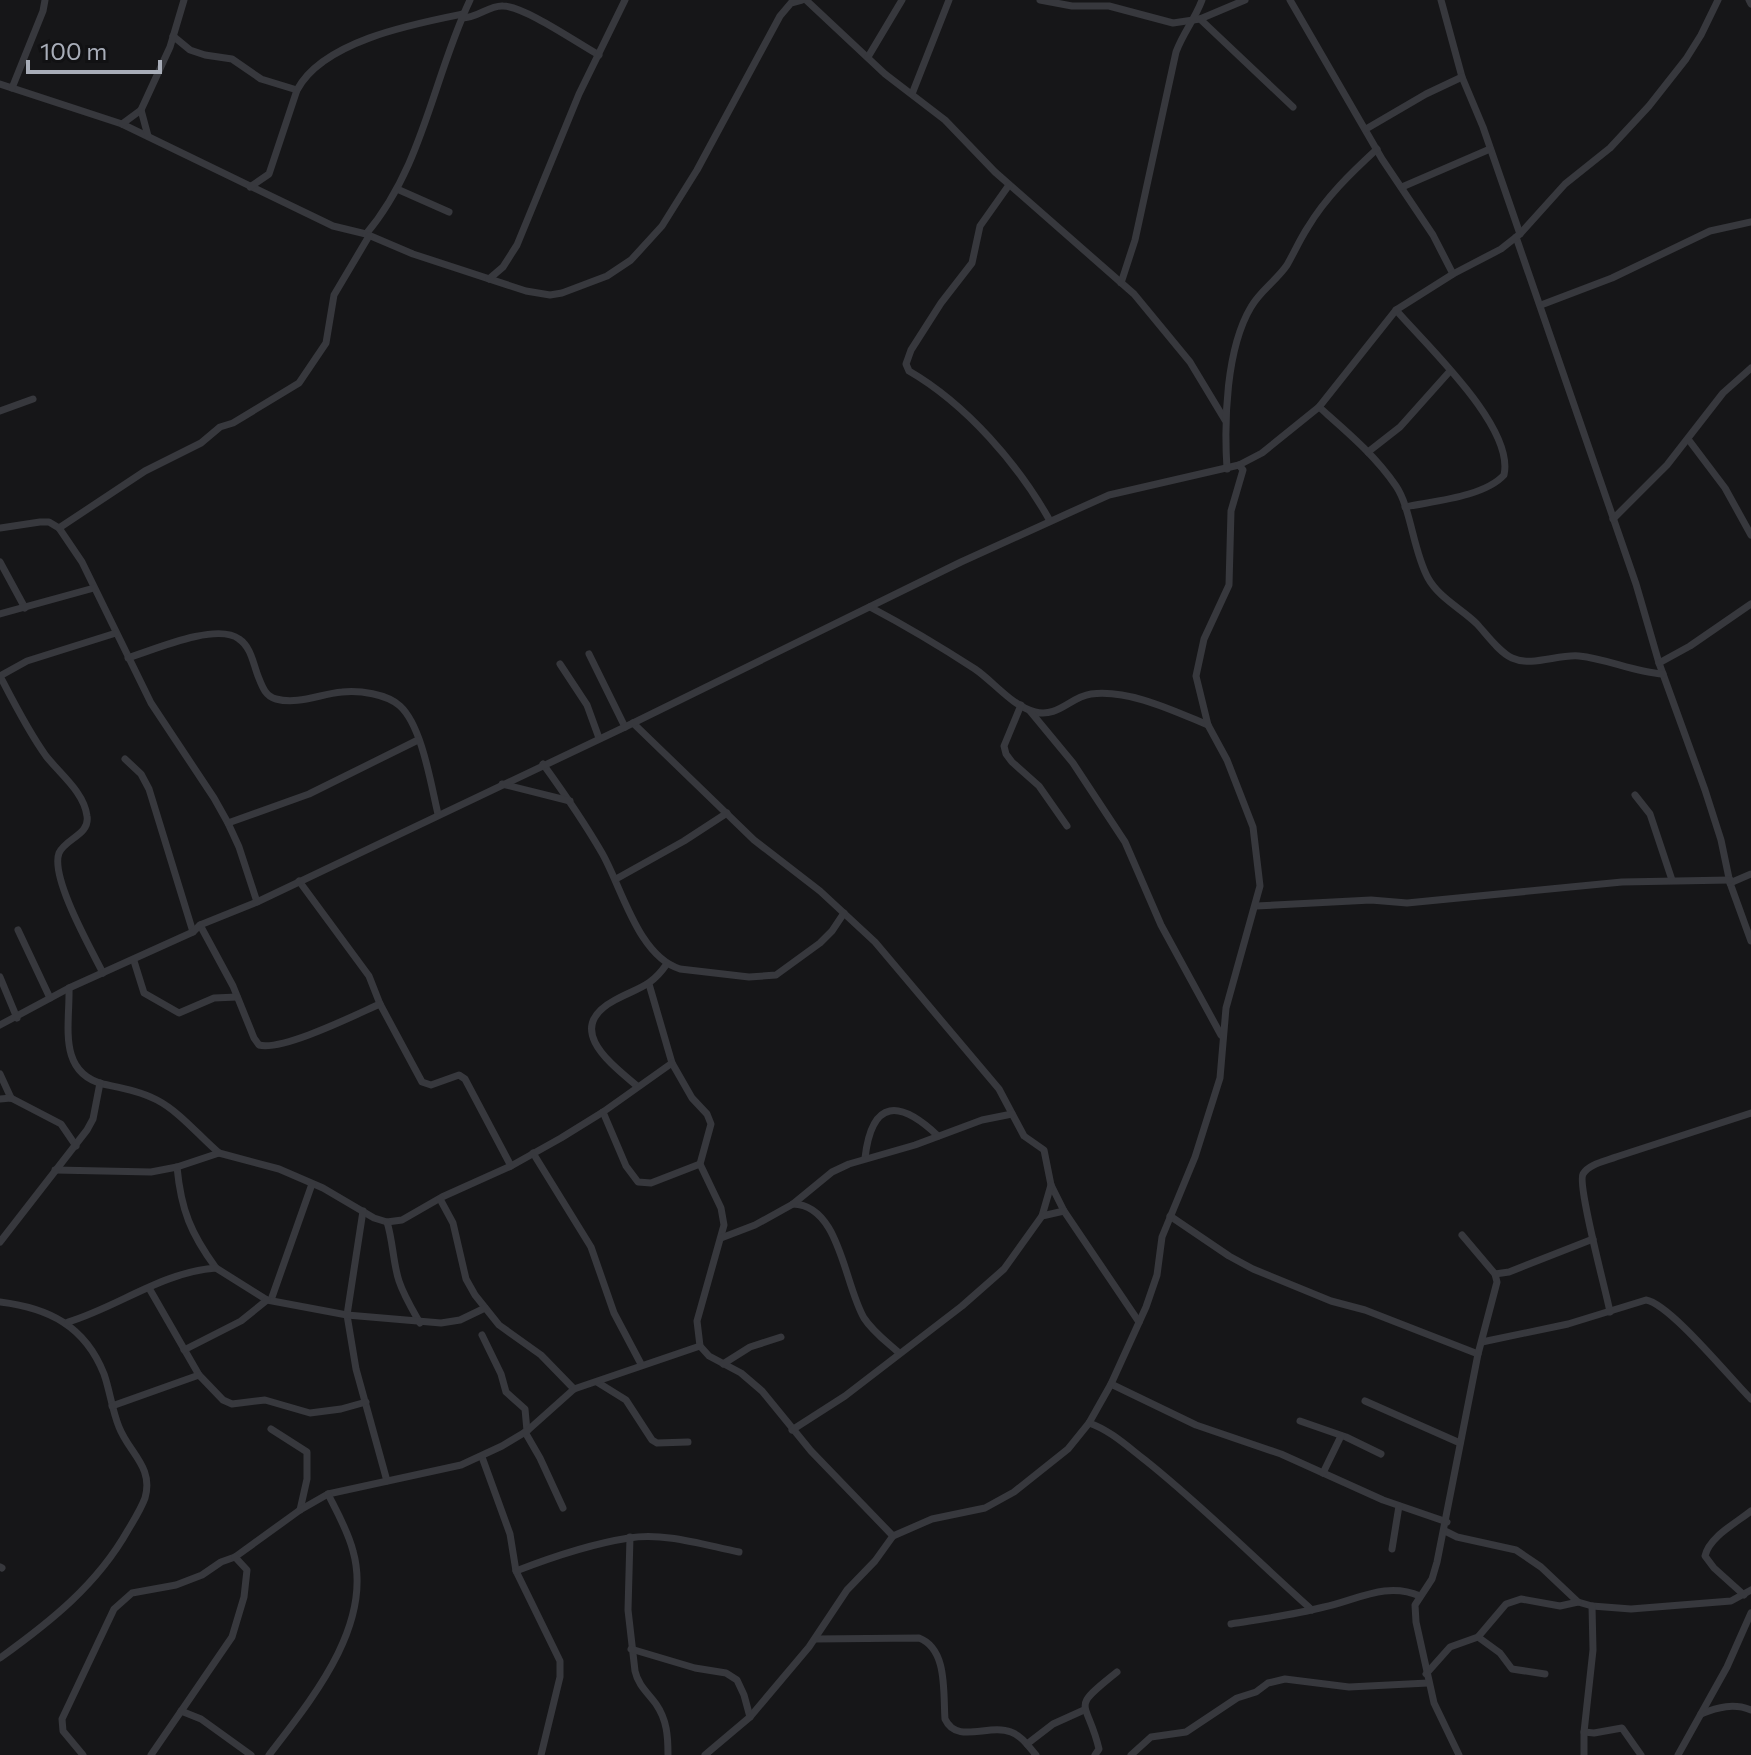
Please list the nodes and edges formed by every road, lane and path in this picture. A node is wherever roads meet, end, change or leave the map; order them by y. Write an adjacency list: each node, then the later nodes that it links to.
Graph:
1 (45, 0): 21 (street)
2 (184, 0): 16 (street)
3 (470, 0): 14 (street)
4 (625, 0): 17 (street)
5 (804, 0): 18 (street); 40 (street)
6 (902, 0): 18 (street)
7 (949, 0): 23 (street)
8 (1040, 0): 15 (street)
9 (1202, 0): 15 (street)
10 (1245, 0): 15 (street)
11 (1290, 0): 27 (street)
12 (1441, 0): 19 (street)
13 (1718, 0): 38 (street)
14 (462, 16): 17 (street); 22 (street); 34 (street)
15 (1198, 20): 24 (street); 41 (street)
16 (173, 36): 22 (street); 25 (street)
17 (599, 55): 40 (street)
18 (868, 57): 23 (street)
19 (1462, 77): 27 (street); 30 (street)
20 (0, 84): 21 (street)
21 (12, 88): 26 (street)
22 (297, 90): 32 (street)
23 (912, 94): 31 (street)
24 (1293, 107)
25 (141, 110): 26 (street); 28 (street)
26 (122, 124): 28 (street)
27 (1366, 129): 29 (street)
28 (149, 137): 32 (street)
29 (1377, 149): 33 (street); 49 (street)
30 (1490, 149): 33 (street); 38 (street)
31 (1009, 185): 41 (street); 56 (street)
32 (250, 187): 37 (street)
33 (1402, 187): 39 (street)
34 (397, 189): 35 (street); 37 (street)
35 (449, 212)
36 (1751, 222): 42 (street)
37 (368, 235): 40 (street); 58 (street)
38 (1518, 236): 39 (street); 42 (street)
39 (1453, 274): 43 (street)
40 (489, 279)
41 (1121, 283): 49 (street)
42 (1541, 305): 55 (street)
43 (1396, 310): 45 (street); 47 (street)
44 (1751, 368): 50 (street)
45 (1450, 371): 51 (street); 54 (street)
46 (33, 399): 48 (street)
47 (1319, 407): 51 (street); 52 (street)
48 (0, 411)
49 (1225, 420): 53 (street)
50 (1688, 439): 55 (street); 59 (street)
51 (1368, 452): 54 (street)
52 (1239, 465): 53 (street); 75 (street)
53 (1227, 469): 56 (street)
54 (1405, 507): 71 (street)
55 (1613, 519): 69 (street)
56 (1050, 521): 63 (street)
57 (0, 528): 58 (street)
58 (59, 528): 61 (street)
59 (1751, 535)
60 (0, 562): 64 (street)
61 (94, 588): 64 (street); 66 (street)
62 (1751, 604): 69 (street)
63 (870, 607): 72 (street); 74 (street)
64 (25, 608): 65 (street)
65 (0, 614)
66 (116, 633): 68 (street); 101 (street)
67 (589, 654): 74 (street)
68 (128, 658): 77 (street); 85 (street)
69 (1659, 663): 71 (street)
70 (560, 664): 76 (street)
71 (1663, 674): 91 (street)
72 (1021, 705): 73 (street); 86 (street)
73 (1030, 711): 75 (street); 110 (street)
74 (629, 725): 76 (street); 83 (street)
75 (1208, 725): 93 (street)
76 (599, 738): 79 (street)
77 (418, 740): 84 (street); 85 (street)
78 (125, 759): 97 (street)
79 (543, 764): 80 (street); 82 (street)
80 (502, 784): 82 (street); 84 (street)
81 (1635, 795): 89 (street)
82 (570, 801): 88 (street)
83 (727, 813): 88 (street); 94 (street)
84 (438, 814): 90 (street)
85 (228, 823): 92 (street)
86 (1067, 826)
87 (1751, 874): 91 (street)
88 (616, 879): 100 (street)
89 (1672, 880): 91 (street); 93 (street)
90 (299, 881): 92 (street); 107 (street)
91 (1730, 882): 98 (street)
92 (257, 902): 95 (street)
93 (1256, 906): 110 (street)
94 (844, 913): 100 (street); 119 (street)
95 (200, 925): 97 (street); 105 (street)
96 (18, 930): 106 (street)
97 (193, 932): 99 (street)
98 (1751, 941)
99 (134, 961): 101 (street); 105 (street)
100 (666, 965): 103 (street)
101 (103, 973): 104 (street)
102 (0, 977): 108 (street)
103 (649, 984): 111 (street); 114 (street)
104 (69, 988): 106 (street); 113 (street)
105 (237, 997): 107 (street)
106 (50, 998): 108 (street)
107 (380, 1004): 126 (street)
108 (17, 1018): 109 (street)
109 (0, 1025)
110 (1222, 1037): 136 (street)
111 (672, 1063): 114 (street); 125 (street)
112 (0, 1074): 115 (street)
113 (100, 1083): 121 (street); 122 (street)
114 (637, 1086): 117 (street)
115 (11, 1098): 116 (street); 121 (street)
116 (0, 1099)
117 (603, 1112): 123 (street); 125 (street)
118 (1751, 1113): 141 (street)
119 (1012, 1114): 120 (street); 130 (street)
120 (938, 1136): 124 (street); 124 (street)
121 (76, 1146): 128 (street)
122 (219, 1153): 127 (street); 129 (street)
123 (533, 1153): 126 (street); 160 (street)
124 (865, 1158): 132 (street)
125 (700, 1164): 140 (street)
126 (511, 1166): 131 (street)
127 (177, 1167): 128 (street); 142 (street)
128 (55, 1170): 139 (street)
129 (312, 1184): 133 (street); 145 (street)
130 (1051, 1185): 134 (street); 135 (street)
131 (440, 1199): 137 (street); 147 (street)
132 (793, 1204): 140 (street); 158 (street)
133 (363, 1211): 137 (street); 149 (street)
134 (1064, 1211): 135 (street); 151 (street)
135 (1042, 1216): 158 (street)
136 (1170, 1216): 151 (street); 159 (street)
137 (387, 1222): 152 (street)
138 (1462, 1235): 143 (street)
139 (1, 1238)
140 (721, 1238): 156 (street)
141 (1593, 1239): 143 (street); 148 (street)
142 (216, 1268): 144 (street); 145 (street)
143 (1495, 1274): 155 (street)
144 (149, 1288): 150 (street); 157 (street)
145 (269, 1300): 149 (street); 157 (street)
146 (0, 1302): 150 (street)
147 (485, 1308): 152 (street); 165 (street)
148 (1610, 1312): 155 (street); 166 (street)
149 (347, 1315): 152 (street); 168 (street)
150 (68, 1322): 169 (street)
151 (1139, 1322): 164 (street)
152 (420, 1323)
153 (482, 1335): 174 (street)
154 (781, 1337): 161 (street)
155 (1482, 1342): 159 (street)
156 (700, 1346): 160 (street); 161 (street)
157 (184, 1350): 162 (street)
158 (899, 1353): 173 (street)
159 (1478, 1354): 177 (street)
160 (641, 1364): 163 (street)
161 (723, 1364): 173 (street)
162 (199, 1375): 168 (street); 169 (street)
163 (597, 1382): 165 (street); 176 (street)
164 (1111, 1384): 171 (street); 180 (street)
165 (574, 1389): 174 (street)
166 (1751, 1399)
167 (1365, 1401): 177 (street)
168 (366, 1402): 181 (street)
169 (112, 1406): 204 (street)
170 (1300, 1421): 175 (street)
171 (1089, 1423): 188 (street); 198 (street)
172 (271, 1429): 185 (street)
173 (792, 1430): 188 (street)
174 (526, 1432): 179 (street); 184 (street)
175 (1341, 1436): 178 (street); 180 (street)
176 (688, 1442)
177 (1460, 1443): 187 (street)
178 (1381, 1454)
179 (482, 1457): 181 (street); 193 (street)
180 (1323, 1473): 183 (street)
181 (387, 1481): 182 (street)
182 (328, 1494): 185 (street); 218 (street)
183 (1399, 1506): 187 (street); 190 (street)
184 (563, 1508)
185 (300, 1510): 192 (street)
186 (1751, 1511): 194 (street)
187 (1446, 1526): 195 (street); 196 (street)
188 (893, 1536): 202 (street)
189 (630, 1537): 191 (street); 193 (street); 203 (street)
190 (1392, 1549)
191 (739, 1552)
192 (235, 1557): 210 (street); 215 (street)
193 (516, 1571): 219 (street)
194 (1748, 1592): 197 (street)
195 (1420, 1596): 198 (street); 207 (street)
196 (1578, 1602): 197 (street); 201 (street)
197 (1592, 1606): 213 (street)
198 (1312, 1610): 200 (street)
199 (1751, 1613): 211 (street)
200 (1231, 1624)
201 (1478, 1637): 206 (street); 207 (street)
202 (815, 1639): 212 (street); 214 (street)
203 (631, 1649): 212 (street); 220 (street)
204 (0, 1658)
205 (1117, 1672): 208 (street)
206 (1545, 1674)
207 (1427, 1678): 224 (street); 225 (street)
208 (1084, 1710): 214 (street); 223 (street)
209 (1751, 1710): 211 (street)
210 (181, 1711): 216 (street); 217 (street)
211 (1701, 1714): 228 (street)
212 (750, 1717): 221 (street)
213 (1584, 1732): 226 (street); 227 (street)
214 (1027, 1744): 222 (street)
215 (83, 1755)
216 (151, 1755)
217 (251, 1755)
218 (269, 1755)
219 (541, 1755)
220 (668, 1755)
221 (705, 1755)
222 (1036, 1755)
223 (1095, 1755)
224 (1131, 1755)
225 (1459, 1755)
226 (1584, 1755)
227 (1641, 1755)
228 (1678, 1755)

